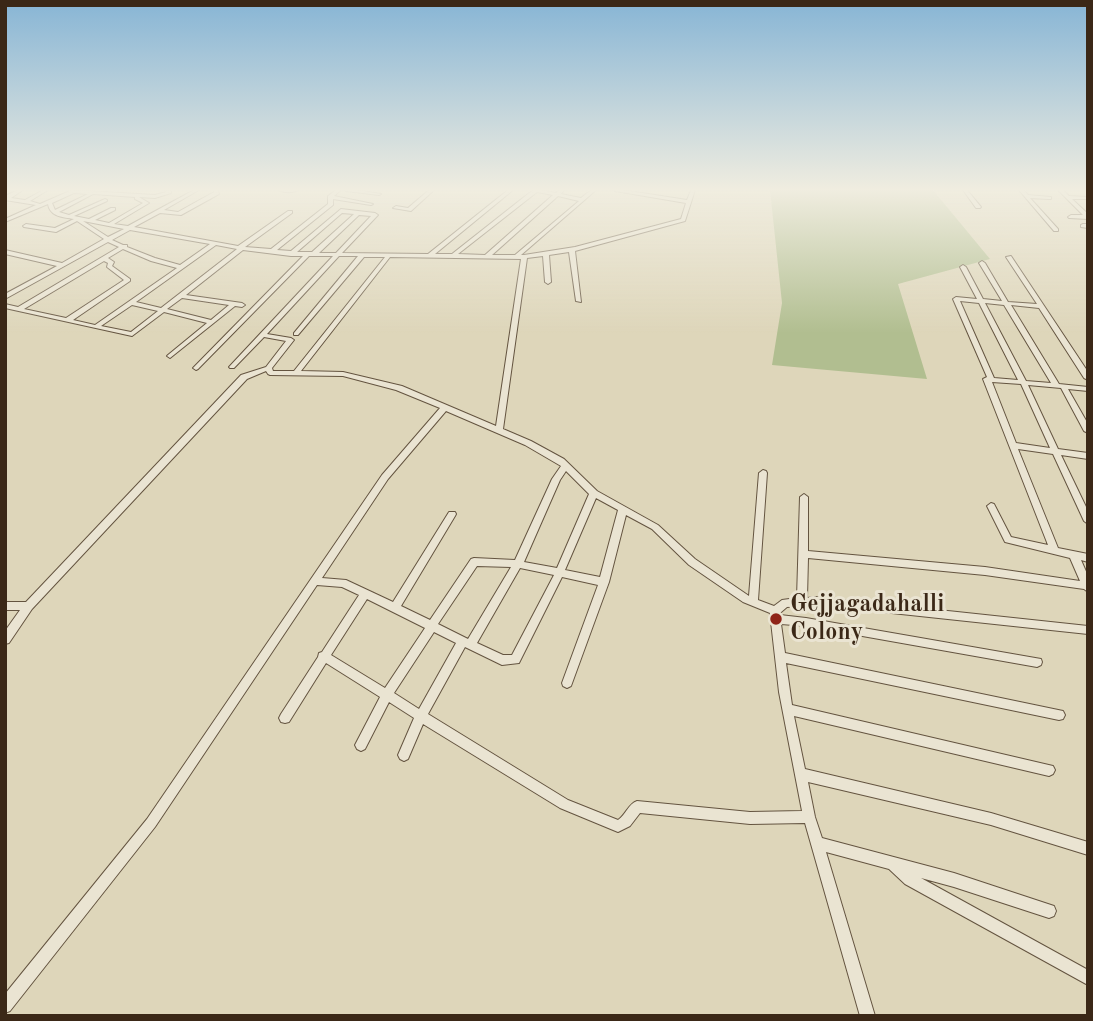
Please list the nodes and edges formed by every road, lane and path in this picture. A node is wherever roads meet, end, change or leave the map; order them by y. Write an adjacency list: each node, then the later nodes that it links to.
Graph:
1 (106, 238): 13 (street)
2 (183, 238): 14 (street)
3 (254, 238): 16 (street)
4 (289, 238): 18 (street)
5 (310, 238): 20 (street)
6 (330, 238): 21 (street)
7 (353, 238): 22 (street)
8 (452, 238): 26 (street)
9 (473, 238): 27 (street)
10 (508, 238): 28 (street)
11 (541, 238): 29 (street)
12 (618, 238): 17 (street)
13 (109, 239): 15 (street); 33 (street)
14 (214, 244): 16 (street); 34 (street)
15 (125, 246): 31 (street); 34 (street)
16 (240, 248): 18 (street); 37 (street)
17 (572, 250): 25 (street); 40 (street)
18 (272, 251): 20 (street)
19 (5, 252): 33 (street)
20 (291, 254): 21 (street)
21 (311, 254): 22 (street); 56 (street)
22 (336, 255): 23 (street); 53 (street)
23 (362, 255): 24 (street); 52 (street)
24 (390, 255): 26 (street); 58 (street)
25 (545, 255): 29 (street); 36 (street)
26 (429, 256): 27 (street)
27 (453, 256): 28 (street)
28 (486, 257): 29 (street)
29 (520, 257): 65 (street)
30 (1009, 257): 46 (street)
31 (105, 259): 47 (street); 49 (street)
32 (982, 263): 41 (street)
33 (62, 265): 38 (street)
34 (181, 267): 42 (street)
35 (963, 268): 39 (street)
36 (548, 282)
37 (181, 296): 43 (street); 48 (street)
38 (5, 297)
39 (979, 300): 41 (street); 60 (street); 61 (street)
40 (579, 301)
41 (1005, 302): 46 (street); 62 (street)
42 (132, 303): 48 (street); 51 (street)
43 (242, 305)
44 (5, 306): 47 (street)
45 (232, 306): 50 (street)
46 (1039, 306): 59 (street)
47 (19, 309): 49 (street)
48 (162, 311): 50 (street); 51 (street)
49 (68, 320): 51 (street)
50 (212, 322): 54 (street)
51 (96, 327)
52 (296, 334)
53 (263, 335): 55 (street); 57 (street)
54 (170, 356)
55 (232, 367)
56 (196, 368)
57 (268, 368): 58 (street); 91 (street)
58 (295, 374): 64 (street)
59 (1088, 378)
60 (992, 380): 61 (street); 67 (street)
61 (1023, 382): 62 (street); 68 (street)
62 (1059, 386): 63 (street); 66 (street)
63 (1088, 389)
64 (444, 409): 65 (street); 84 (street)
65 (499, 431): 70 (street)
66 (1088, 431)
67 (1016, 446): 68 (street); 78 (street)
68 (1057, 452): 69 (street); 77 (street)
69 (1088, 456)
70 (566, 465): 72 (street); 82 (street)
71 (763, 472): 88 (street)
72 (594, 494): 75 (street); 83 (street)
73 (804, 498): 79 (street)
74 (991, 506): 78 (street)
75 (623, 509): 85 (street); 88 (street)
76 (452, 514): 92 (street)
77 (1088, 521)
78 (1054, 550): 80 (street)
79 (803, 554): 86 (street); 89 (street)
80 (1074, 555): 81 (street); 86 (street)
81 (1088, 558)
82 (518, 564): 83 (street); 94 (street); 97 (street)
83 (559, 574): 85 (street); 97 (street)
84 (315, 581): 87 (street); 117 (street)
85 (604, 582): 101 (street)
86 (1087, 587)
87 (365, 594): 92 (street); 98 (street)
88 (753, 602): 93 (street)
89 (802, 602): 93 (street); 95 (street)
90 (5, 606): 91 (street)
91 (28, 606): 96 (street)
92 (395, 607): 94 (street)
93 (775, 615): 99 (street); 100 (street)
94 (433, 626): 97 (street); 102 (street)
95 (1088, 630)
96 (5, 640)
97 (467, 643): 105 (street)
98 (323, 656): 102 (street); 106 (street)
99 (780, 657): 103 (street); 104 (street)
100 (1037, 662)
101 (567, 683)
102 (387, 694): 105 (street); 107 (street)
103 (787, 709): 109 (street); 110 (street)
104 (1059, 715)
105 (421, 716): 108 (street); 111 (street)
106 (285, 718)
107 (361, 745)
108 (404, 755)
109 (1049, 770)
110 (800, 774): 111 (street); 113 (street)
111 (809, 817): 112 (street)
112 (817, 843): 114 (street); 118 (street)
113 (1088, 849)
114 (890, 862): 115 (street); 116 (street)
115 (1049, 911)
116 (1088, 978)
117 (5, 1006)
118 (868, 1016)

